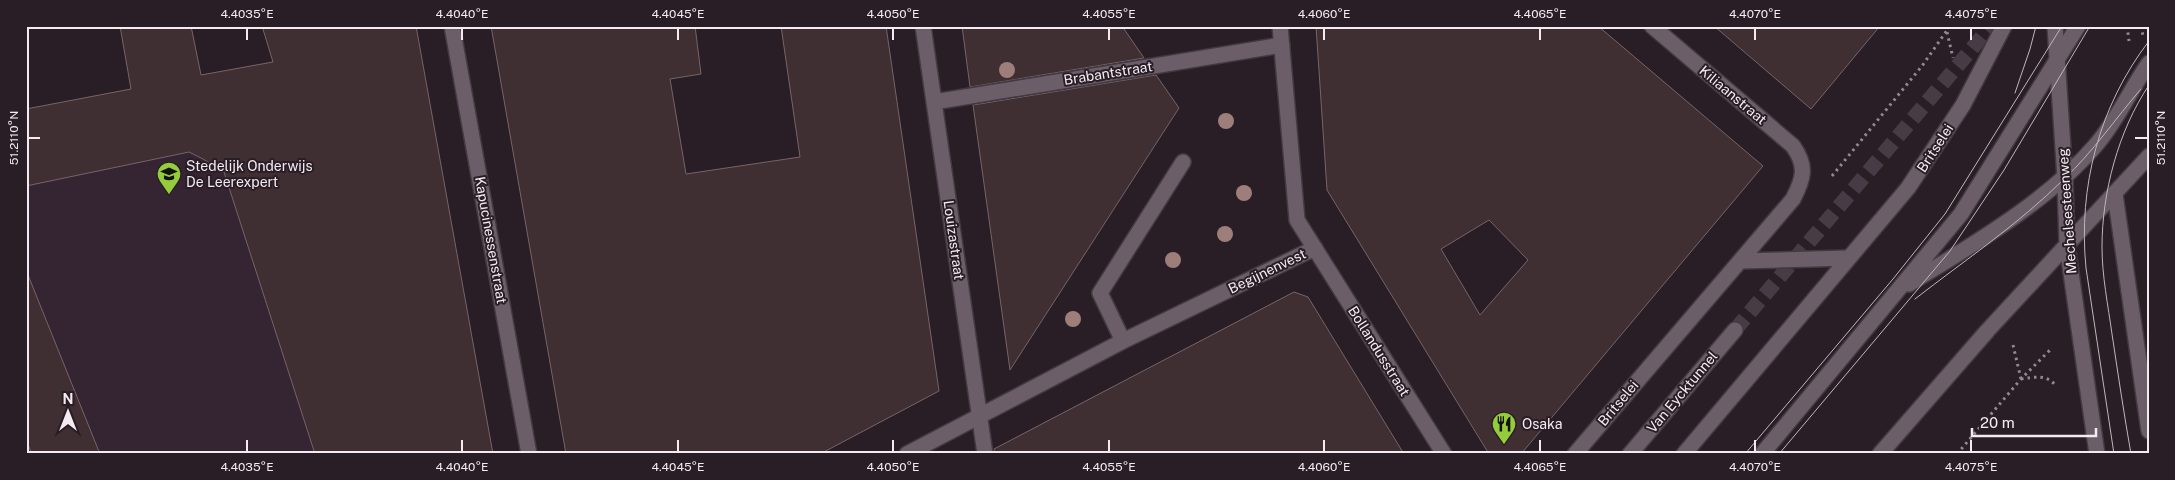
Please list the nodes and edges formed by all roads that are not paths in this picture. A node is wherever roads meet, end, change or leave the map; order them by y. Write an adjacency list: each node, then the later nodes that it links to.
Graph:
1 (452, 26): 26 (street, Kapucinessenstraat)
2 (923, 26): 11 (street, Louizastraat)
3 (1280, 26): 8 (street, Begijnenvest)
4 (1652, 26): 14 (street, Kiliaanstraat)
5 (2004, 26): 19 (street, Britselei)
6 (2056, 26): 9 (street, Mechelsesteenweg)
7 (2078, 26): 9 (street)
8 (1282, 45): 11 (street, Brabantstraat); 18 (street, Begijnenvest)
9 (2057, 60): 15 (street, Mechelsesteenweg); 21 (street)
10 (2149, 63): 15 (street)
11 (934, 102): 24 (street, Louizastraat)
12 (2149, 156): 16 (street)
13 (1183, 162): 23 (street)
14 (1803, 172): 20 (street, Britselei)
15 (2065, 179): 17 (street, Mechelsesteenweg); 21 (street)
16 (2115, 194): 17 (street); 25 (street)
17 (2067, 245): 34 (street); 35 (street, Mechelsesteenweg)
18 (1315, 248): 23 (street, Begijnenvest); 29 (street, Bollandusstraat)
19 (1848, 258): 20 (street); 32 (street, Britselei)
20 (1740, 261): 30 (street, Britselei)
21 (1900, 290): 33 (street)
22 (1735, 330): 31 (street, Van Eycktunnel)
23 (1123, 341): 24 (street, Begijnenvest)
24 (980, 417): 27 (street, Begijnenvest); 28 (street, Louizastraat)
25 (2149, 431)
26 (529, 454)
27 (907, 454)
28 (985, 454)
29 (1444, 454)
30 (1575, 454)
31 (1630, 454)
32 (1684, 454)
33 (1762, 454)
34 (1880, 454)
35 (2097, 454)

